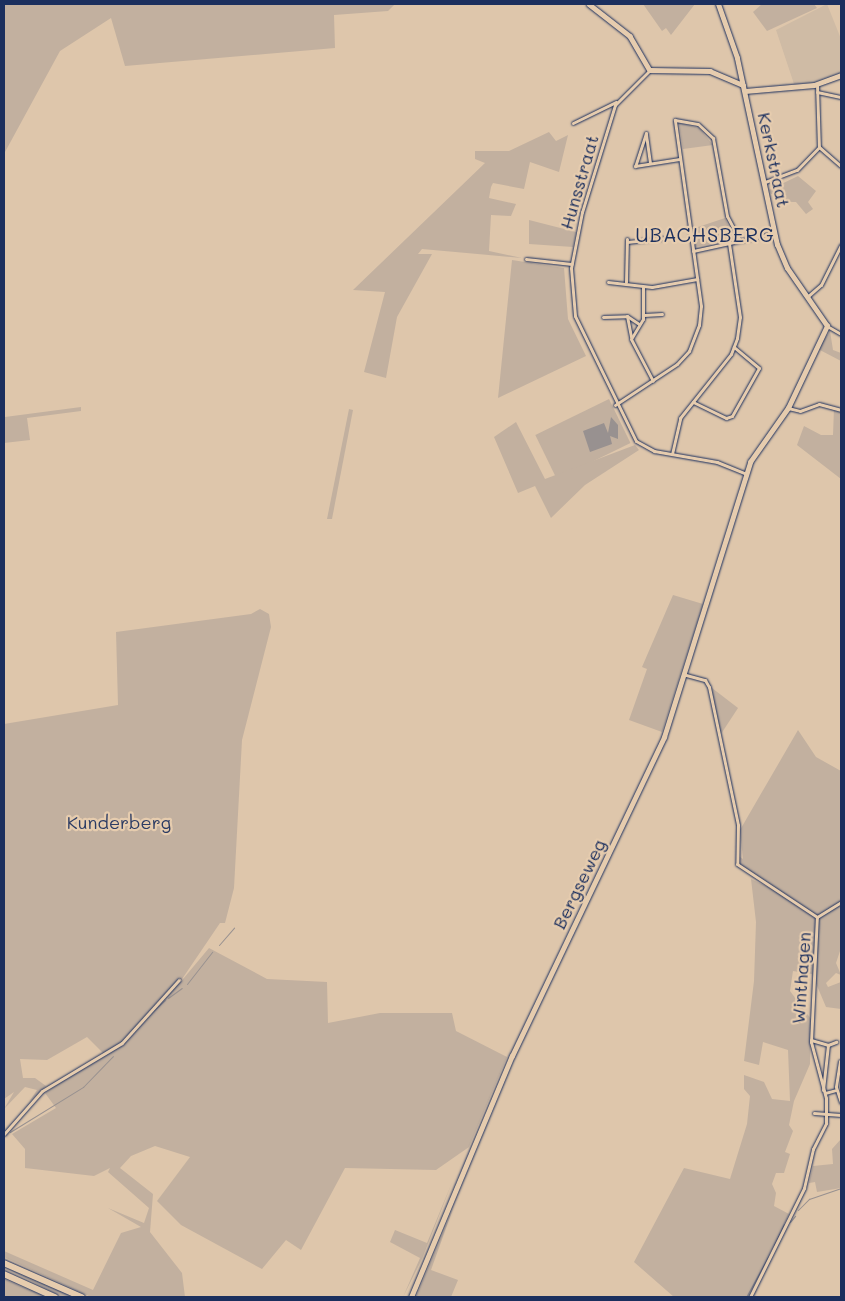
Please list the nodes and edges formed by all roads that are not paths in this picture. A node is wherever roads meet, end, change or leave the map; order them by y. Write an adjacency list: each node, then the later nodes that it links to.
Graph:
1 (590, 4): 3 (street)
2 (718, 4): 5 (street, Kerkstraat)
3 (650, 70): 5 (street); 10 (street, Hunsstraat)
4 (841, 76): 6 (street)
5 (743, 85): 7 (street, Kerkstraat)
6 (817, 85): 7 (street); 8 (street)
7 (745, 91): 16 (street, Kerkstraat)
8 (817, 92): 9 (street); 12 (street)
9 (841, 97)
10 (617, 102): 11 (street); 24 (street, Hunsstraat)
11 (572, 123)
12 (819, 147): 15 (street); 16 (street)
13 (679, 159): 14 (street); 19 (street); 22 (street)
14 (650, 163): 14 (street)
15 (840, 165)
16 (765, 182): 17 (street, Kerkstraat)
17 (774, 233): 19 (street); 29 (street, Kerkstraat)
18 (664, 238): 27 (street)
19 (740, 240): 20 (street)
20 (728, 243): 22 (street); 38 (street)
21 (841, 245): 29 (street)
22 (693, 251): 25 (street)
23 (526, 259): 24 (street)
24 (572, 264): 41 (street, Hunsstraat)
25 (697, 279): 28 (street); 39 (street)
26 (608, 282): 27 (street)
27 (626, 282): 28 (street)
28 (643, 287): 31 (street)
29 (807, 298): 35 (street, Kerkstraat)
30 (662, 314): 31 (street)
31 (644, 315): 34 (street)
32 (627, 316): 33 (street); 34 (street); 37 (street)
33 (603, 317)
34 (639, 324): 37 (street)
35 (827, 326): 36 (street, Kerkstraat); 42 (street, Bergseweg)
36 (841, 334)
37 (631, 337): 39 (street)
38 (734, 347): 40 (street); 40 (street)
39 (653, 381): 41 (street)
40 (693, 402): 44 (street)
41 (615, 405): 44 (street, Hunsstraat)
42 (788, 408): 43 (street); 45 (street, Bergseweg)
43 (841, 410)
44 (672, 454): 45 (street, Hunsstraat)
45 (746, 474): 46 (street, Bergseweg)
46 (686, 674): 48 (street); 65 (street, Bergseweg)
47 (841, 902): 48 (street)
48 (817, 917): 50 (street, Winthagen)
49 (179, 980): 60 (street)
50 (811, 1040): 52 (street, Winthagen); 55 (street, Winthagen)
51 (836, 1042): 52 (street)
52 (828, 1045): 55 (street, Winthagen)
53 (840, 1061): 54 (street)
54 (836, 1090): 55 (street); 56 (street)
55 (824, 1092): 59 (street, Winthagen)
56 (841, 1102)
57 (814, 1113): 59 (street)
58 (841, 1115): 59 (street)
59 (826, 1116): 66 (street, Winthagen)
60 (4, 1134)
61 (4, 1263): 64 (highway)
62 (4, 1274): 63 (highway)
63 (56, 1297)
64 (82, 1297)
65 (411, 1297)
66 (750, 1297)

